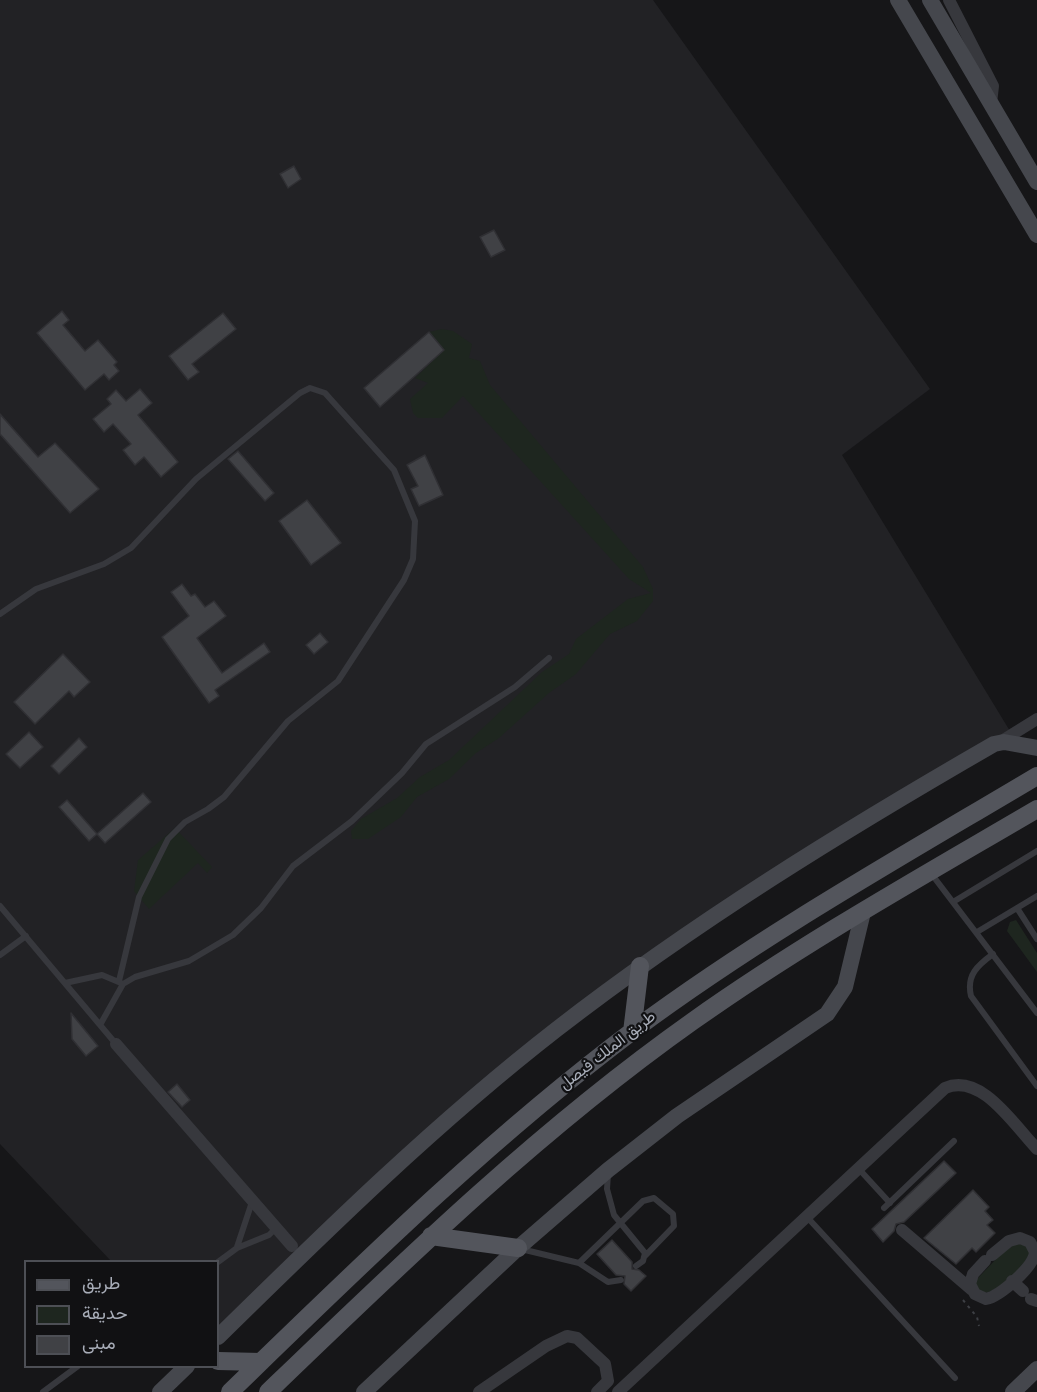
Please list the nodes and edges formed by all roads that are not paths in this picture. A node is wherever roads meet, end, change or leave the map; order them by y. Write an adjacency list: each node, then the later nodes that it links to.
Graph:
1 (898, 0): 6 (street)
2 (930, 0): 4 (street)
3 (949, 0): 4 (street)
4 (991, 103): 5 (street)
5 (1037, 182)
6 (1037, 235)
7 (0, 614): 28 (lane)
8 (549, 658): 28 (lane)
9 (1037, 719): 10 (street)
10 (1000, 742): 11 (street); 26 (street)
11 (1037, 748)
12 (1037, 776): 31 (main road, طريق الملك فيصل)
13 (1037, 809): 15 (main road, طريق الملك فيصل)
14 (1037, 851): 17 (lane)
15 (930, 872): 17 (lane); 20 (main road, طريق الملك فيصل)
16 (1037, 896): 19 (lane)
17 (953, 902): 21 (lane)
18 (0, 906): 22 (lane)
19 (1017, 908): 21 (lane); 23 (lane)
20 (863, 912): 37 (street); 45 (main road, طريق الملك فيصل)
21 (977, 932): 24 (lane)
22 (26, 936): 25 (lane); 27 (lane)
23 (1037, 939)
24 (993, 954): 29 (lane); 33 (lane)
25 (0, 955)
26 (640, 966): 31 (main road); 57 (street)
27 (65, 983): 28 (lane); 30 (lane)
28 (121, 983): 30 (lane)
29 (1037, 1013)
30 (99, 1025): 32 (lane)
31 (632, 1032): 59 (main road, طريق الملك فيصل)
32 (116, 1044): 38 (street)
33 (1037, 1086)
34 (954, 1141): 39 (lane)
35 (1037, 1149): 36 (street)
36 (858, 1167): 39 (lane); 41 (street)
37 (608, 1170): 42 (lane); 48 (street)
38 (252, 1202): 43 (street); 47 (lane)
39 (890, 1203): 40 (lane)
40 (884, 1209)
41 (806, 1215): 63 (lane); 71 (street)
42 (620, 1224): 49 (lane); 49 (lane); 51 (lane)
43 (276, 1228): 46 (street); 47 (lane)
44 (902, 1230): 55 (street)
45 (431, 1236): 48 (main road); 67 (main road, طريق الملك فيصل)
46 (291, 1246)
47 (237, 1248): 50 (lane)
48 (518, 1248): 51 (lane); 68 (street)
49 (644, 1257): 52 (lane)
50 (219, 1261)
51 (579, 1263): 54 (lane)
52 (636, 1266)
53 (1015, 1279): 55 (street); 55 (street); 56 (street)
54 (621, 1280)
55 (972, 1290)
56 (1031, 1296)
57 (219, 1336)
58 (219, 1361): 59 (main road)
59 (261, 1362): 66 (main road, طريق الملك فيصل)
60 (75, 1368): 64 (lane)
61 (185, 1368): 65 (street)
62 (1037, 1369): 72 (street)
63 (955, 1378)
64 (43, 1392)
65 (160, 1392)
66 (230, 1392)
67 (268, 1392)
68 (364, 1392)
69 (479, 1392): 70 (street)
70 (597, 1392)
71 (618, 1392)
72 (1012, 1392)

